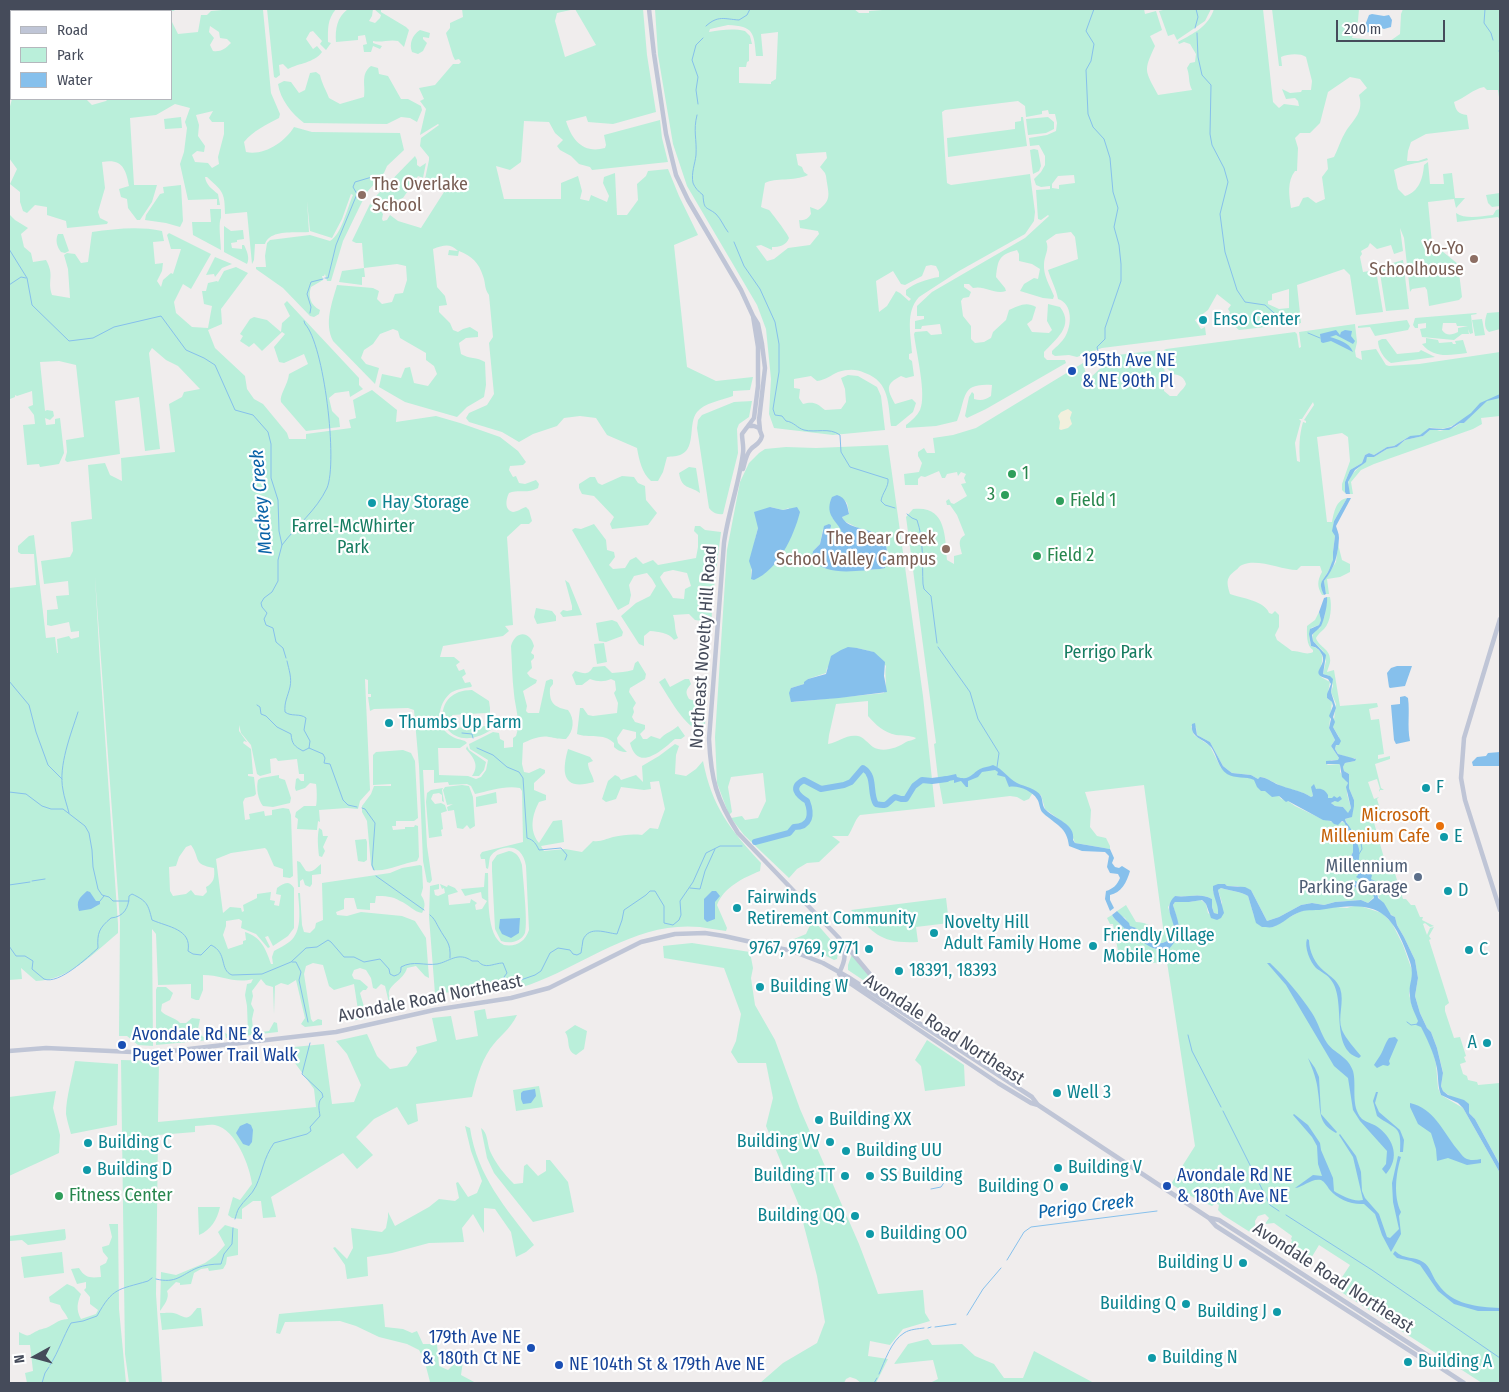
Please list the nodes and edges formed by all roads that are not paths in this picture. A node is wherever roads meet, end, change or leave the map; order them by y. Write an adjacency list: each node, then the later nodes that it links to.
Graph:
1 (649, 9): 2 (main road)
2 (753, 316): 3 (main road); 4 (main road)
3 (748, 426): 4 (main road); 5 (main road)
4 (760, 430): 6 (main road)
5 (742, 440): 6 (main road); 7 (main road, Northeast Novelty Hill Road)
6 (754, 446): 7 (main road, Northeast Novelty Hill Road)
7 (737, 484): 10 (main road, Northeast Novelty Hill Road)
8 (1500, 619): 9 (main road)
9 (1500, 910)
10 (839, 938): 11 (main road); 12 (main road, Northeast Novelty Hill Road)
11 (839, 973): 12 (main road, Avondale Road Northeast); 13 (main road, Avondale Road Northeast); 15 (main road, Avondale Road Northeast)
12 (891, 1005): 14 (main road, Avondale Road Northeast)
13 (903, 1019): 14 (main road); 16 (main road, Avondale Road Northeast)
14 (916, 1021): 16 (main road, Avondale Road Northeast)
15 (9, 1051)
16 (1038, 1104): 17 (main road, Avondale Road Northeast)
17 (1464, 1383)

